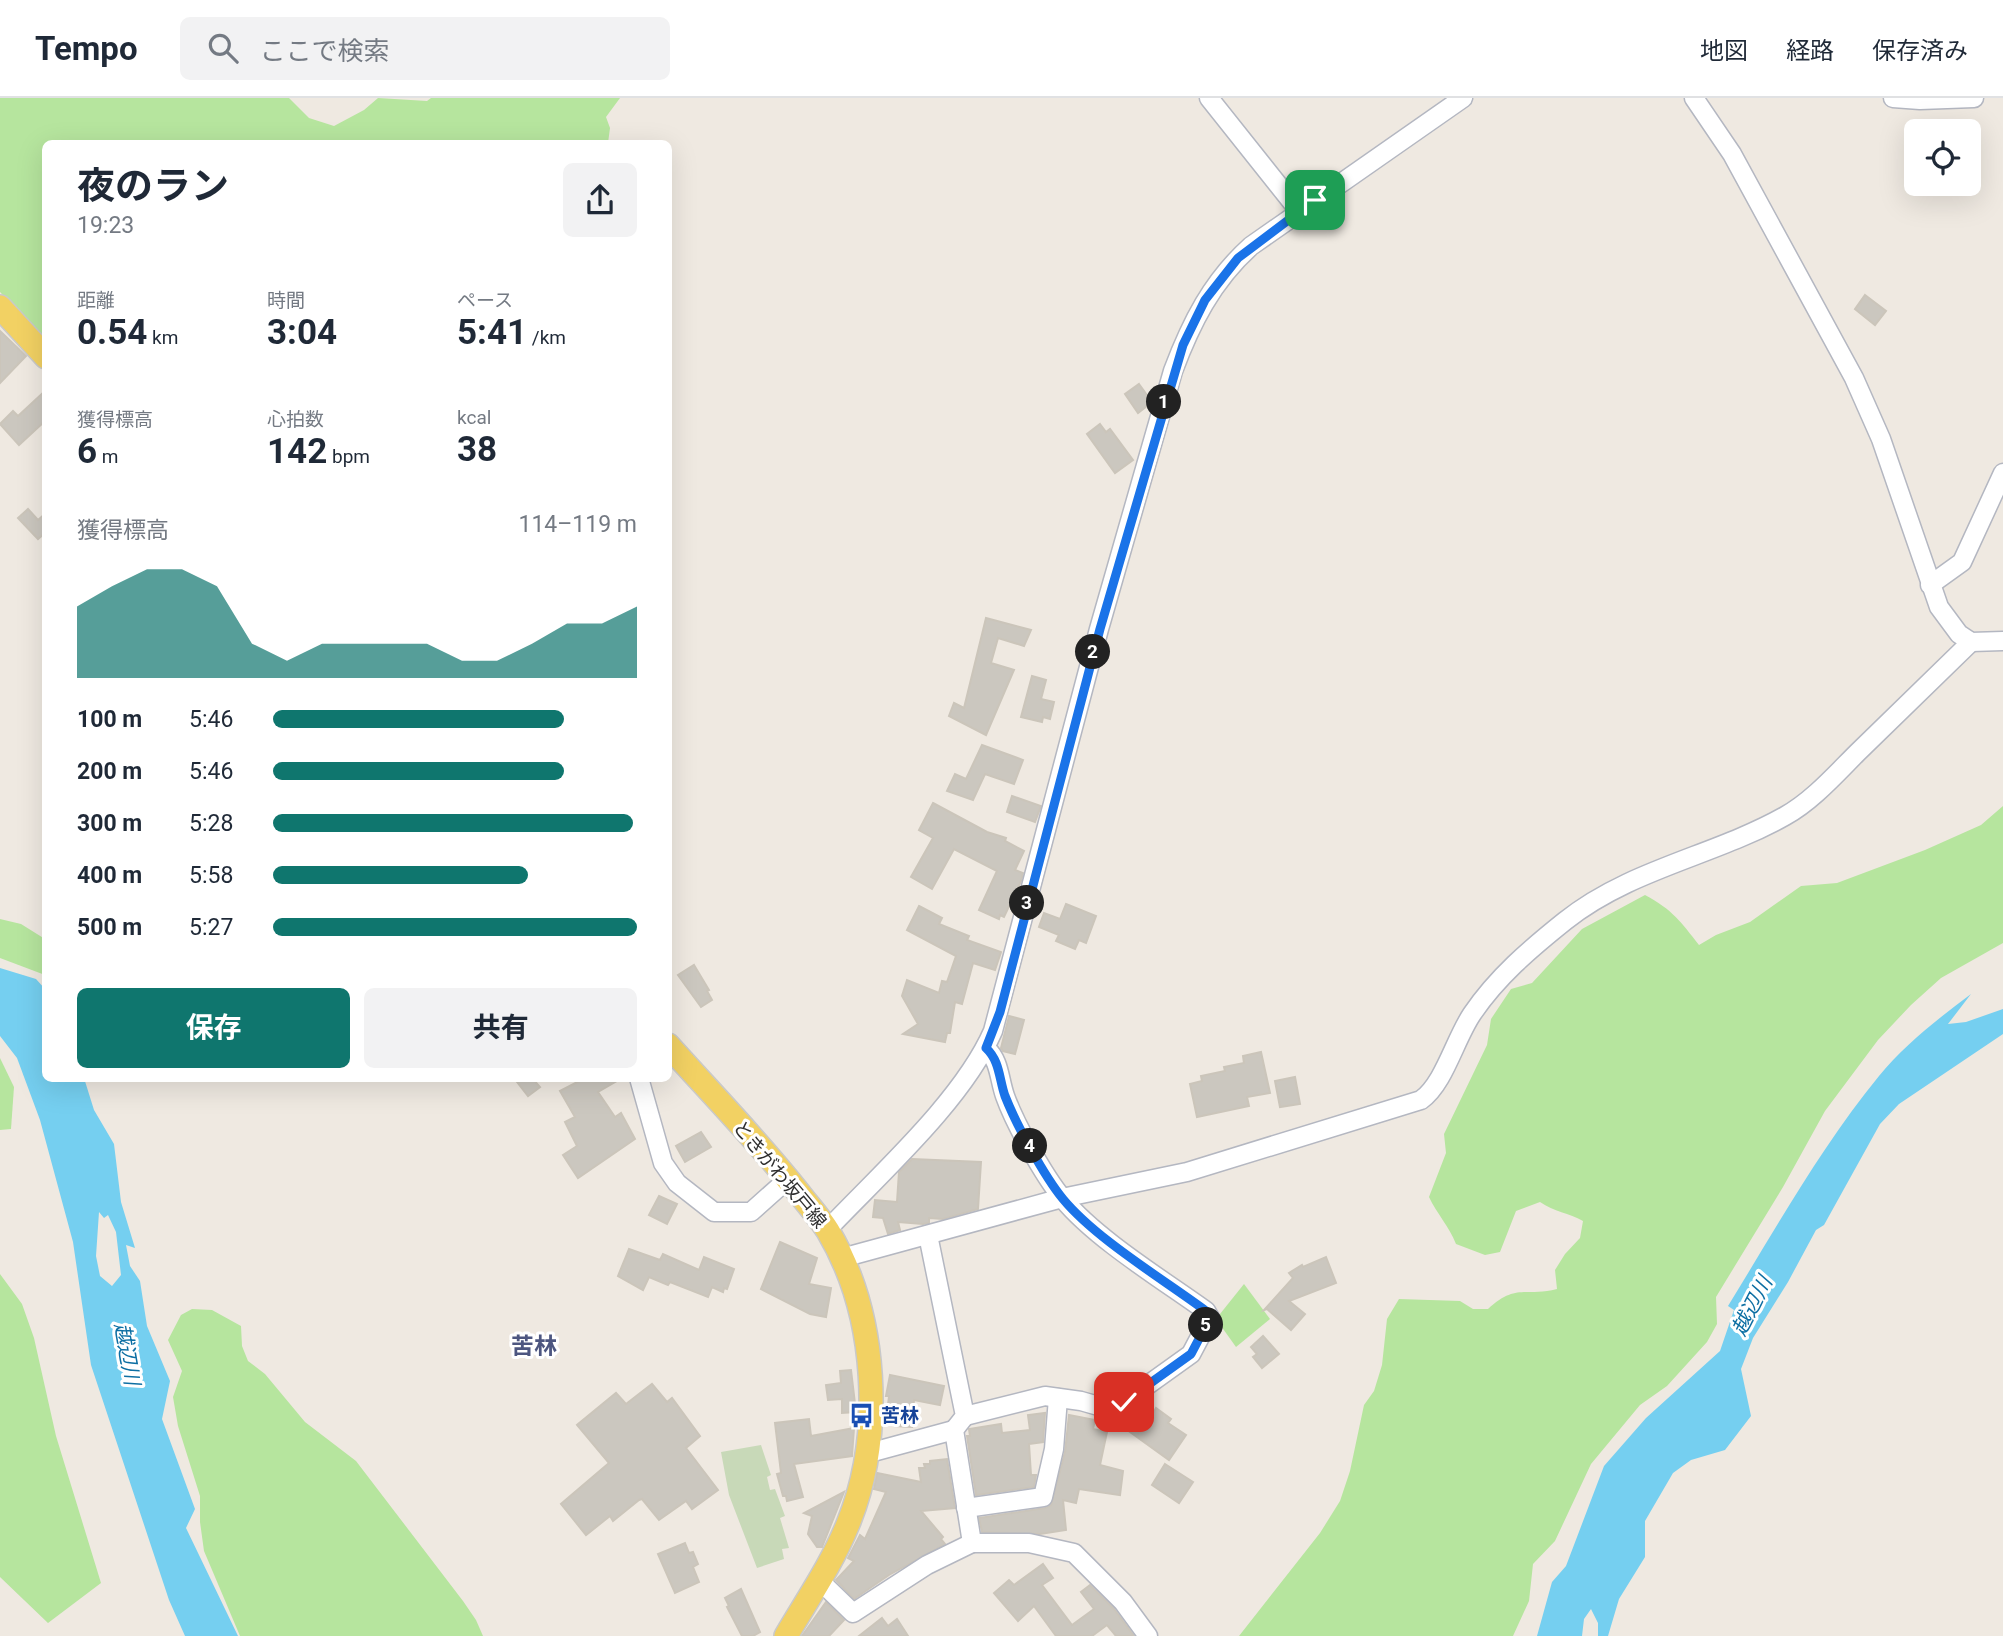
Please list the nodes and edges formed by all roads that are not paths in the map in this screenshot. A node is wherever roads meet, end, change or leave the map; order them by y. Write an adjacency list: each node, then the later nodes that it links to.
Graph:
1 (1209, 98): 6 (street)
2 (1463, 98): 6 (street)
3 (1694, 98): 10 (street)
4 (1893, 98): 5 (street)
5 (1974, 98)
6 (1299, 211): 13 (street)
7 (0, 307): 8 (main road)
8 (42, 353)
9 (2003, 473): 10 (street)
10 (1930, 586): 12 (street)
11 (2003, 641): 12 (street)
12 (1971, 642): 17 (street)
13 (986, 1048): 17 (street); 18 (street)
14 (672, 1049): 16 (main road, ときがわ坂戸線)
15 (640, 1082): 16 (street)
16 (788, 1179): 18 (main road, ときがわ坂戸線)
17 (1062, 1198): 19 (street); 21 (street)
18 (827, 1230): 20 (main road, ときがわ坂戸線)
19 (928, 1235): 20 (street); 22 (street)
20 (842, 1258): 23 (main road, ときがわ坂戸線)
21 (1058, 1398): 22 (street); 24 (street)
22 (960, 1423): 23 (street); 24 (street)
23 (869, 1453): 26 (main road, ときがわ坂戸線)
24 (966, 1508): 25 (street)
25 (972, 1543): 26 (street); 28 (street)
26 (819, 1580): 27 (main road, ときがわ坂戸線)
27 (786, 1636)
28 (1148, 1636)

